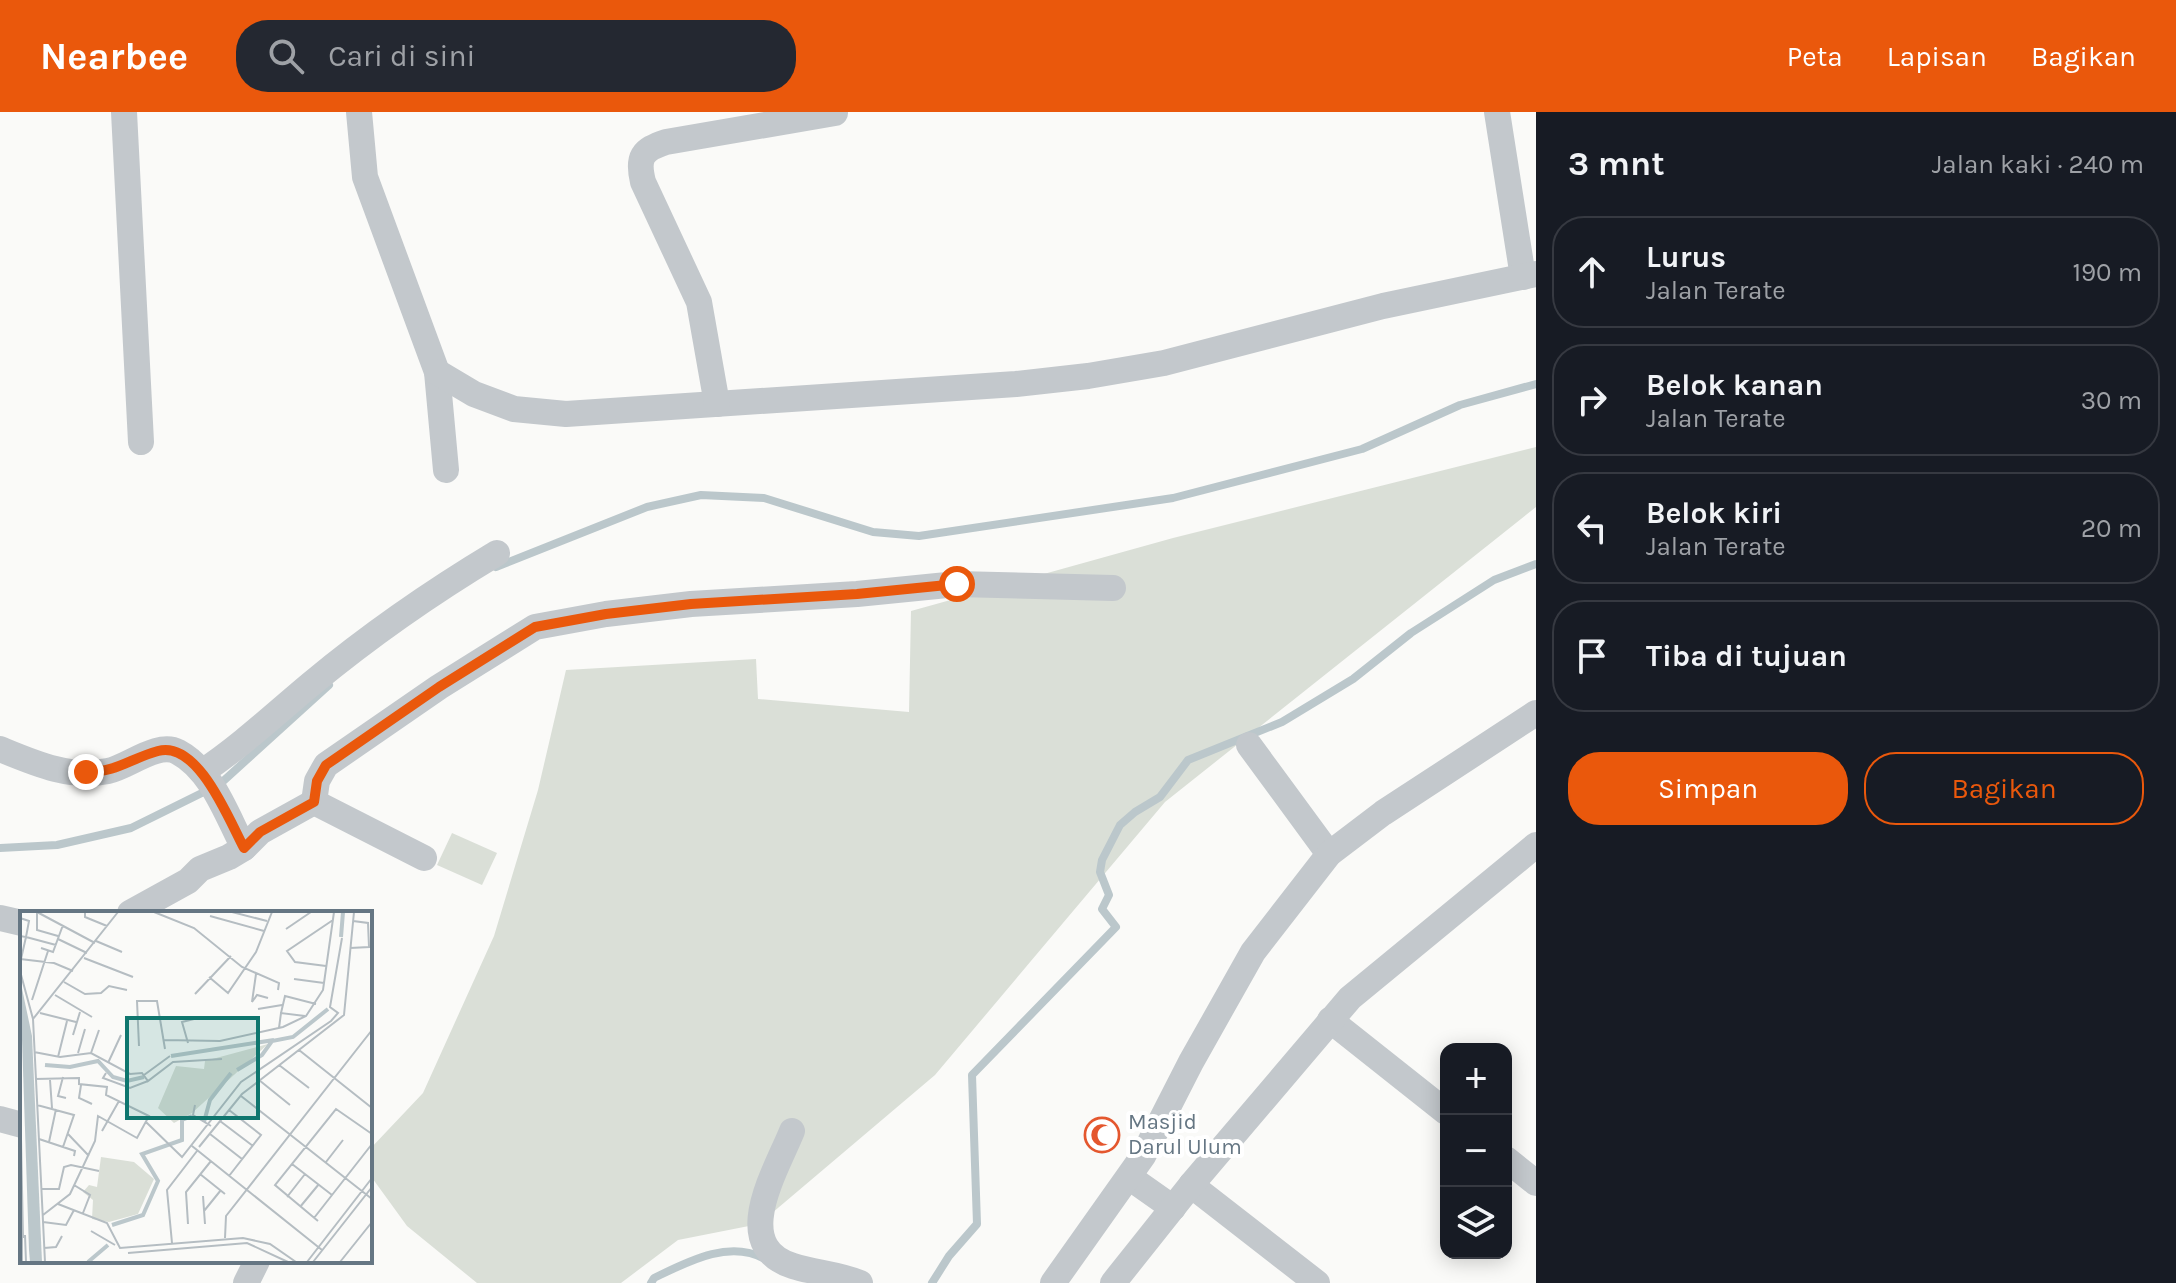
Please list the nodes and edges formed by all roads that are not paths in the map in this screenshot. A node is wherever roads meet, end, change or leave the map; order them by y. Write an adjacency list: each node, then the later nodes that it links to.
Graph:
1 (124, 112): 8 (street)
2 (359, 112): 6 (street)
3 (1497, 112): 5 (street)
4 (835, 113): 7 (street)
5 (1530, 276): 7 (street)
6 (437, 372): 7 (street); 9 (street)
7 (717, 404)
8 (141, 442)
9 (446, 470)
10 (497, 553): 15 (street)
11 (1113, 588): 16 (street)
12 (1536, 713): 19 (street)
13 (1249, 745): 19 (street)
14 (0, 749): 15 (street)
15 (205, 776): 18 (street)
16 (314, 802): 18 (street); 20 (street)
17 (1536, 845): 24 (street)
18 (244, 848): 21 (street)
19 (1329, 854): 30 (street)
20 (424, 858)
21 (134, 911)
22 (0, 918): 23 (street)
23 (20, 923)
24 (1330, 1020): 25 (street); 32 (street)
25 (1440, 1107)
26 (0, 1119): 27 (street)
27 (20, 1124)
28 (792, 1131): 36 (street)
29 (1512, 1164): 31 (street)
30 (1129, 1177): 33 (street); 37 (street)
31 (1536, 1183)
32 (1191, 1185): 33 (street); 39 (street)
33 (1173, 1208): 38 (street)
34 (256, 1263): 35 (street)
35 (246, 1283)
36 (860, 1283)
37 (1053, 1283)
38 (1113, 1283)
39 (1317, 1283)

